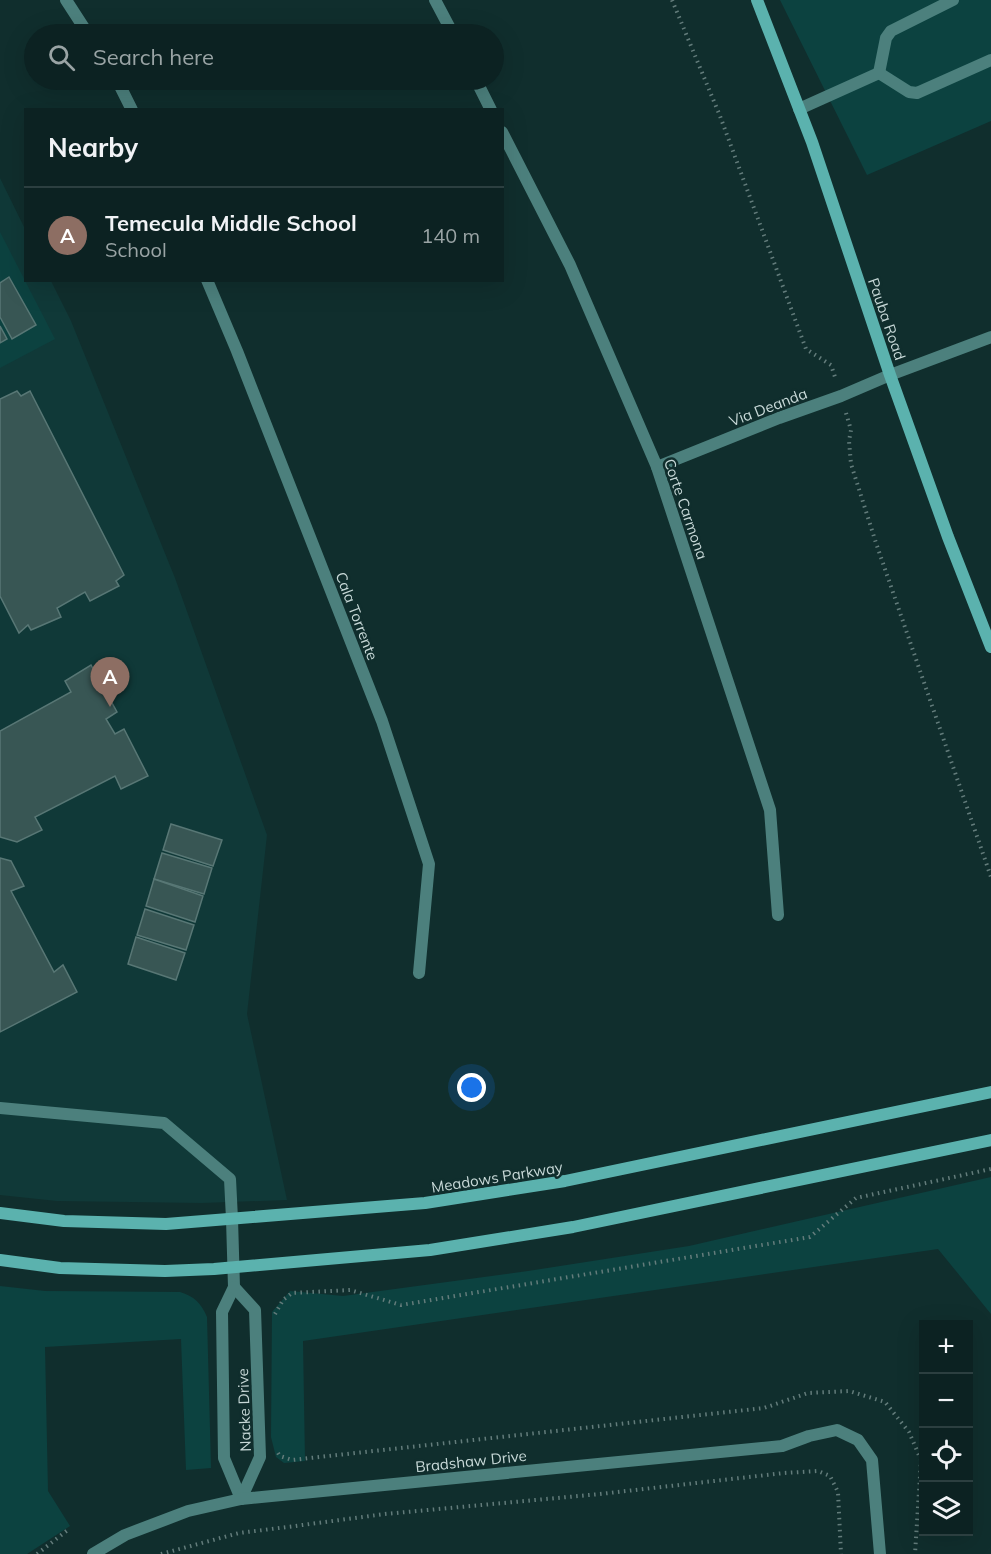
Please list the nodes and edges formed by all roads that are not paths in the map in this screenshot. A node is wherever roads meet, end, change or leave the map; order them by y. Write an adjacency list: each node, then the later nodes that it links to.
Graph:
1 (66, 0): 5 (street)
2 (435, 0): 6 (street)
3 (757, 0): 13 (main road, Pauba Road)
4 (953, 0): 8 (street)
5 (82, 24)
6 (448, 24)
7 (991, 60): 8 (street)
8 (879, 73): 13 (street)
9 (122, 90): 11 (street)
10 (481, 90): 12 (street)
11 (131, 108)
12 (490, 108)
13 (799, 110): 17 (main road, Pauba Road)
14 (504, 136): 18 (street, Corte Carmona)
15 (208, 282): 21 (street, Cala Torrente)
16 (991, 337): 17 (street, Via Deanda)
17 (890, 375): 18 (street, Via Deanda); 19 (main road, Pauba Road)
18 (657, 467): 20 (street, Corte Carmona)
19 (991, 647)
20 (778, 915)
21 (420, 973)
22 (991, 1092): 26 (main road, Meadows Parkway)
23 (0, 1108): 26 (street, Nacke Drive)
24 (991, 1140): 28 (main road)
25 (0, 1213): 26 (main road, Meadows Parkway)
26 (232, 1219): 28 (street, Nacke Drive)
27 (0, 1260): 28 (main road)
28 (233, 1267): 29 (street, Nacke Drive)
29 (234, 1287): 30 (street, Nacke Drive); 30 (street, Nacke Drive)
30 (241, 1499): 31 (street, Bradshaw Drive); 32 (street, Bradshaw Drive)
31 (93, 1554)
32 (880, 1554)

